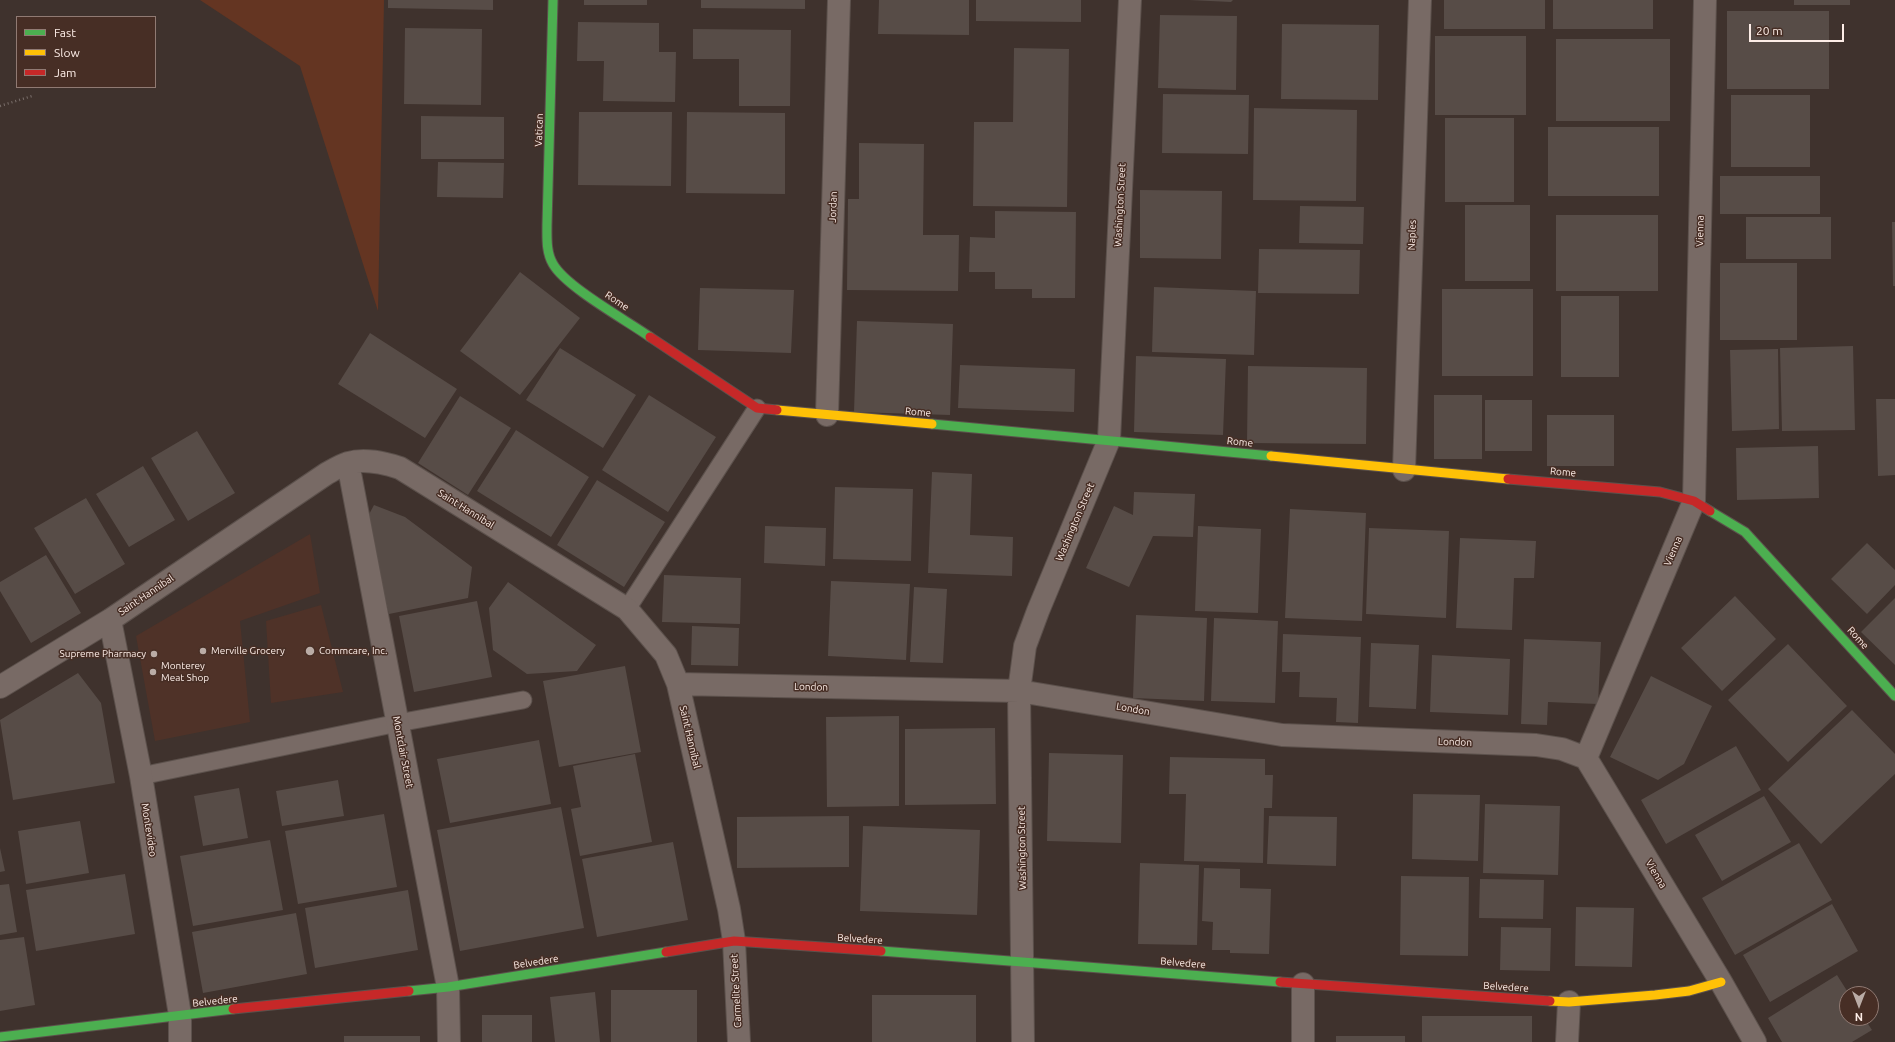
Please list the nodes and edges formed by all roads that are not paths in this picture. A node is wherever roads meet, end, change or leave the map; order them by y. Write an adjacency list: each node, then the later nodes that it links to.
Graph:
1 (554, 0): 6 (street, Vatican)
2 (839, 0): 8 (street, Jordan)
3 (1130, 0): 9 (street, Washington Street)
4 (1420, 0): 11 (street, Naples)
5 (1705, 0): 12 (street, Vienna)
6 (550, 260): 7 (street, Rome)
7 (757, 408): 8 (street, Rome); 13 (lane)
8 (827, 415): 9 (street, Rome)
9 (1109, 440): 11 (street, Rome); 17 (street, Washington Street)
10 (348, 463): 13 (street, Saint Hannibal); 14 (street, Saint Hannibal); 20 (street, Montclair Street)
11 (1404, 470): 12 (street, Rome)
12 (1694, 501): 18 (street, Rome); 21 (street, Vienna)
13 (627, 609): 15 (street, Saint Hannibal)
14 (110, 620): 16 (street, Saint Hannibal); 22 (street, Montevideo)
15 (678, 684): 17 (street, London); 23 (street, Saint Hannibal)
16 (0, 687)
17 (1019, 691): 21 (street, London); 24 (street, Washington Street)
18 (1895, 696)
19 (523, 700): 20 (lane)
20 (398, 723): 22 (lane); 27 (street, Montclair Street)
21 (1586, 758): 25 (street, Vienna)
22 (141, 776): 29 (street, Montevideo)
23 (734, 941): 24 (street, Belvedere); 27 (street, Belvedere); 33 (street, Carmelite Street)
24 (1023, 961): 26 (street, Belvedere); 34 (street, Washington Street)
25 (1721, 982): 28 (street, Belvedere); 37 (street, Vienna)
26 (1303, 984): 28 (street, Belvedere); 35 (street)
27 (448, 988): 29 (street, Belvedere); 32 (street, Montclair Street)
28 (1569, 1002): 36 (street)
29 (180, 1015): 30 (street, Belvedere); 31 (street, Montevideo)
30 (0, 1037)
31 (180, 1042)
32 (449, 1042)
33 (739, 1042)
34 (1023, 1042)
35 (1303, 1042)
36 (1567, 1042)
37 (1755, 1042)

